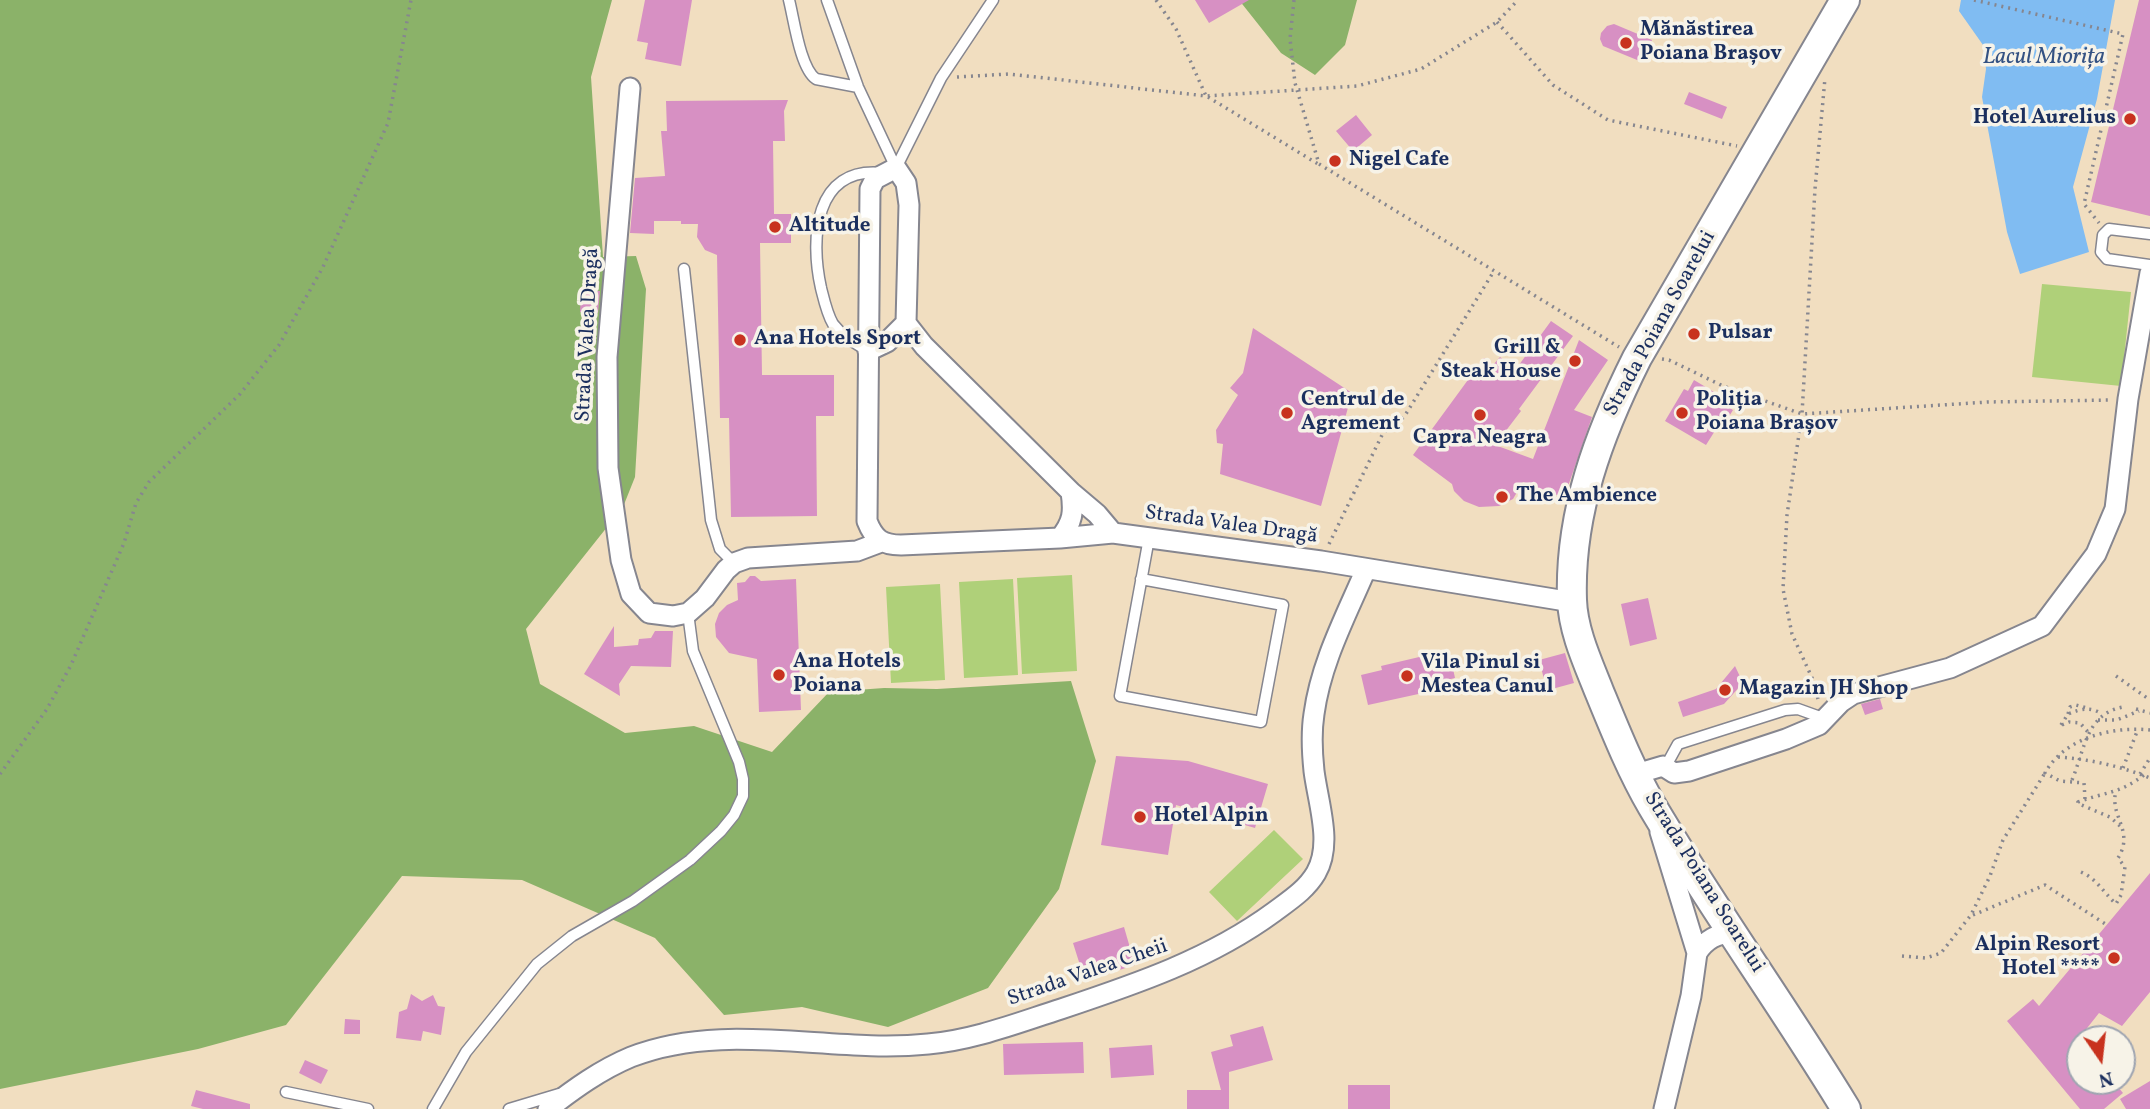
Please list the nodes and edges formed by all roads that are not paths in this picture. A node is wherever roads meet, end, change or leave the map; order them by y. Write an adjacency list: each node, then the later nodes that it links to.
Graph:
1 (789, 0): 5 (lane)
2 (827, 0): 5 (lane)
3 (993, 0): 7 (lane)
4 (1845, 0): 22 (street, Strada Poiana Soarelui)
5 (858, 87): 7 (lane)
6 (630, 88): 23 (street, Strada Valea Dragă)
7 (889, 170): 12 (street); 13 (street); 13 (lane)
8 (2150, 234): 9 (lane)
9 (2150, 265)
10 (684, 270): 19 (lane)
11 (2150, 274): 24 (street)
12 (906, 323): 13 (street); 14 (street)
13 (868, 351): 18 (street)
14 (1071, 492): 15 (street); 17 (street)
15 (1113, 533): 16 (street, Strada Valea Dragă); 17 (street, Strada Valea Dragă)
16 (1149, 537): 20 (street, Strada Valea Dragă); 21 (lane)
17 (1060, 538): 18 (street, Strada Valea Dragă)
18 (881, 542): 19 (street, Strada Valea Dragă)
19 (734, 563): 23 (street)
20 (1366, 569): 22 (street, Strada Valea Dragă); 30 (street, Strada Valea Cheii)
21 (1141, 579): 21 (lane)
22 (1572, 602): 26 (street, Strada Poiana Soarelui)
23 (688, 613): 33 (lane)
24 (1819, 717): 25 (street); 25 (lane)
25 (1665, 765): 26 (street)
26 (1636, 774): 27 (street, Strada Poiana Soarelui)
27 (1653, 806): 28 (street, Strada Poiana Soarelui); 29 (street)
28 (1733, 932): 29 (street); 37 (street, Strada Poiana Soarelui)
29 (1697, 953): 36 (street)
30 (573, 1090): 34 (lane); 35 (street, Strada Valea Cheii)
31 (286, 1092): 32 (lane)
32 (368, 1109)
33 (433, 1109)
34 (509, 1109)
35 (548, 1109)
36 (1664, 1109)
37 (1846, 1109)

